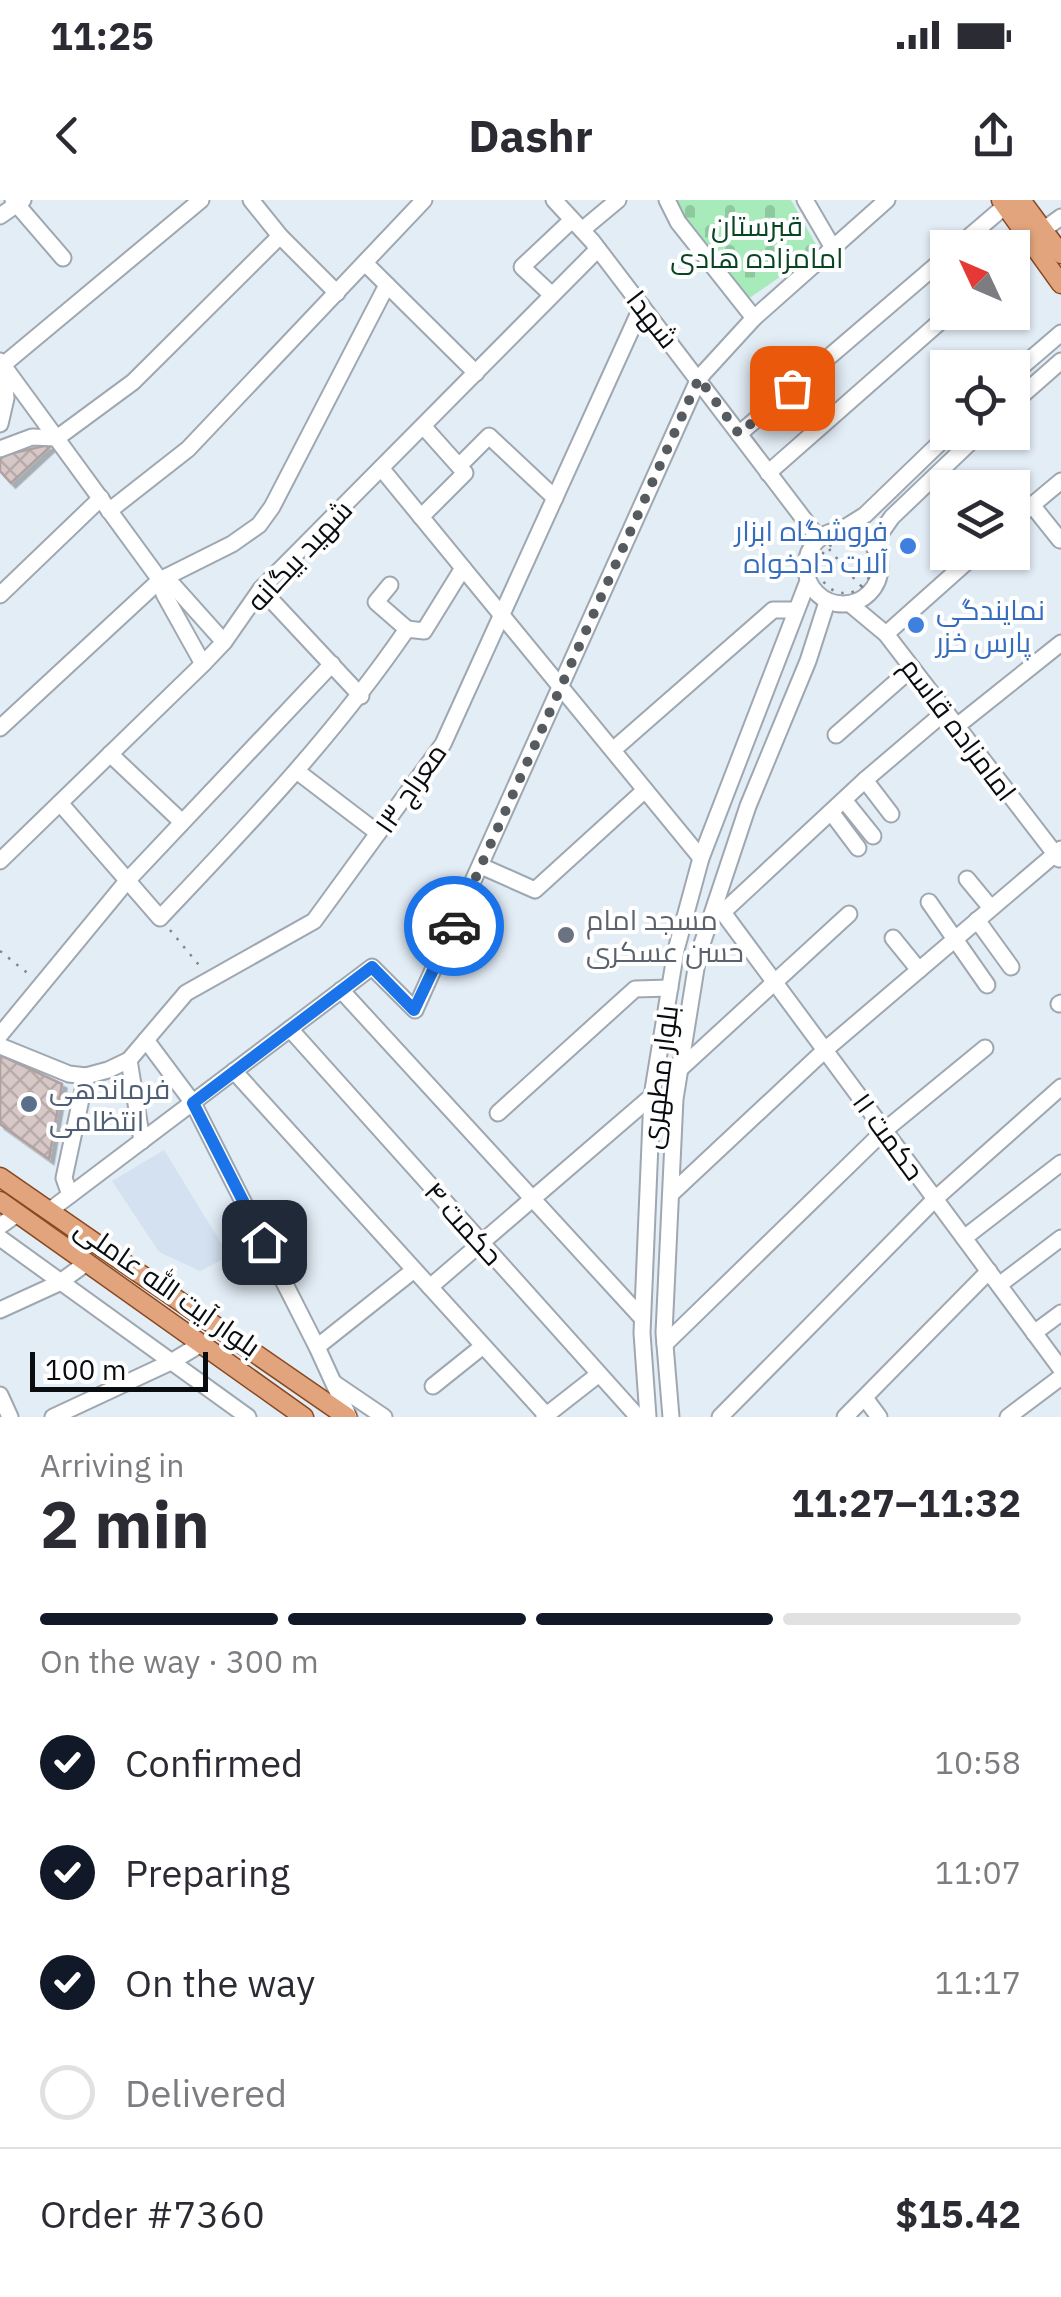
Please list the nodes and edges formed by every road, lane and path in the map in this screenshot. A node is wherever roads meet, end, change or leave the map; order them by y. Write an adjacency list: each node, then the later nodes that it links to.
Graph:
1 (201, 200): 34 (street)
2 (251, 200): 15 (street)
3 (554, 200): 13 (street, شهدا)
4 (618, 200): 13 (street)
5 (667, 200): 29 (street)
6 (805, 200): 18 (street)
7 (887, 200): 18 (street)
8 (17, 202): 11 (street); 21 (street)
9 (416, 202): 22 (street)
10 (1009, 202): 14 (street); 16 (main road)
11 (0, 216)
12 (1061, 217): 16 (street)
13 (577, 225): 19 (street, شهدا); 27 (street)
14 (977, 230)
15 (280, 236): 26 (street); 41 (street)
16 (1038, 237): 17 (street); 20 (main road); 24 (main road)
17 (1030, 244)
18 (833, 248): 29 (street)
19 (598, 249): 27 (street, شهید بیگانه); 28 (street, شهدا)
20 (1061, 254)
21 (63, 258)
22 (365, 262): 25 (street); 26 (street)
23 (930, 270): 40 (street)
24 (1061, 284)
25 (388, 285): 35 (street); 61 (street)
26 (337, 293): 50 (street)
27 (552, 295): 35 (street, شهید بیگانه)
28 (642, 306): 36 (street, شهدا); 49 (street, معراج ۱۳)
29 (754, 318): 36 (street)
30 (930, 330): 47 (street)
31 (1061, 333): 32 (street)
32 (1030, 360)
33 (1061, 360): 37 (street)
34 (2, 363): 38 (street); 41 (street)
35 (476, 372): 39 (street, شهید بیگانه)
36 (699, 378): 40 (street, شهدا); 78 (street)
37 (1030, 388)
38 (0, 424)
39 (423, 426): 45 (street); 46 (street, شهید بیگانه)
40 (739, 434): 47 (street, شهدا)
41 (56, 438): 42 (street); 50 (street)
42 (0, 449)
43 (932, 450): 53 (street)
44 (962, 450): 56 (street)
45 (459, 466): 49 (street); 52 (street)
46 (381, 468): 52 (street); 64 (street, شهید بیگانه)
47 (768, 472): 55 (street, شهدا)
48 (1061, 482): 51 (street)
49 (555, 498): 70 (street, معراج ۱۳)
50 (105, 504): 61 (street); 66 (street)
51 (1032, 505): 54 (street)
52 (421, 516): 58 (street)
53 (841, 530): 55 (street); 56 (street)
54 (1060, 540)
55 (824, 543): 57 (path); 62 (street, بلوار مطهری); 65 (path); 65 (path)
56 (873, 544): 65 (street)
57 (840, 562): 60 (path); 60 (path)
58 (463, 568): 70 (street); 71 (street)
59 (958, 570): 72 (street)
60 (848, 572): 65 (path)
61 (160, 580): 73 (street); 75 (street); 82 (street)
62 (808, 580): 67 (street); 69 (street, بلوار مطهری)
63 (390, 585): 71 (street)
64 (261, 590): 73 (street, شهید بیگانه); 76 (street)
65 (867, 590): 68 (street); 72 (street)
66 (0, 594)
67 (827, 602): 68 (street); 104 (street, بلوار مطهری)
68 (850, 604): 72 (street, امامزاده قاسم)
69 (796, 610): 84 (street); 98 (street, بلوار مطهری)
70 (502, 614): 78 (street); 94 (street, معراج ۱۳)
71 (407, 629): 79 (street)
72 (886, 634): 77 (street, امامزاده قاسم)
73 (224, 642): 75 (street, شهید بیگانه)
74 (1061, 643): 81 (street)
75 (204, 664): 85 (street, شهید بیگانه)
76 (332, 664): 79 (street); 93 (street)
77 (912, 668): 80 (street, امامزاده قاسم); 83 (street)
78 (562, 688): 84 (street); 100 (street)
79 (361, 696): 86 (street)
80 (946, 711): 81 (street, امامزاده قاسم); 87 (street)
81 (957, 726): 97 (street, امامزاده قاسم)
82 (0, 728)
83 (836, 734)
84 (613, 750): 88 (street)
85 (110, 754): 90 (street, شهید بیگانه); 93 (street)
86 (298, 772): 94 (street); 107 (street)
87 (865, 780): 89 (street); 92 (street)
88 (645, 790): 98 (street); 100 (street)
89 (844, 800): 91 (street); 95 (street)
90 (60, 803): 99 (street, شهید بیگانه); 102 (street)
91 (831, 812): 96 (street); 104 (street)
92 (892, 814)
93 (182, 822): 102 (street)
94 (378, 834): 114 (street, معراج ۱۳)
95 (873, 836)
96 (858, 848)
97 (1059, 855): 105 (street)
98 (701, 858): 118 (street, بلوار مطهری)
99 (0, 861)
100 (481, 866): 119 (street)
101 (967, 879): 105 (street)
102 (127, 881): 107 (street); 116 (street)
103 (928, 902): 110 (street)
104 (720, 908): 115 (street, حکمت ۱۱); 124 (street, بلوار مطهری)
105 (992, 908): 108 (street)
106 (849, 914): 115 (street)
107 (160, 918): 114 (path)
108 (977, 920): 110 (street); 112 (street)
109 (893, 938): 113 (street)
110 (956, 939): 113 (street); 117 (street)
111 (0, 951): 116 (path)
112 (1011, 967)
113 (919, 970): 127 (street)
114 (210, 979): 122 (street, معراج ۱۳)
115 (774, 980): 127 (street, حکمت ۱۱); 129 (street)
116 (40, 984): 121 (street)
117 (988, 986)
118 (670, 988): 123 (street, بلوار مطهری); 135 (street)
119 (342, 990): 120 (street); 142 (street)
120 (290, 1029): 130 (street); 151 (street, حکمت ۴)
121 (0, 1035)
122 (146, 1040): 128 (street, معراج ۱۳); 134 (street)
123 (661, 1041): 124 (street); 133 (street, بلوار مطهری)
124 (684, 1045): 129 (street, بلوار مطهری)
125 (0, 1046): 131 (street)
126 (985, 1048): 136 (street)
127 (825, 1050): 136 (street, حکمت ۱۱); 140 (street)
128 (129, 1060): 131 (street, معراج ۱۳); 137 (street)
129 (680, 1068): 140 (street, بلوار مطهری)
130 (234, 1072): 134 (street); 153 (street)
131 (86, 1076): 141 (street)
132 (1061, 1088): 143 (street)
133 (652, 1096): 142 (street); 159 (street, بلوار مطهری)
134 (193, 1103): 137 (street); 163 (street)
135 (498, 1112)
136 (885, 1130): 143 (street, حکمت ۱۱); 162 (street)
137 (142, 1141): 141 (street)
138 (1061, 1163): 149 (street)
139 (0, 1176): 145 (main road, بلوار آیت‌ الله عاملی)
140 (671, 1194): 162 (street, بلوار مطهری)
141 (70, 1195): 145 (street)
142 (533, 1198): 151 (street); 159 (street)
143 (936, 1199): 149 (street, حکمت ۱۱); 183 (street)
144 (0, 1201): 146 (main road, بلوار آیت‌ الله عاملی)
145 (49, 1211): 178 (main road, بلوار آیت‌ الله عاملی)
146 (17, 1214): 147 (street); 152 (main road, بلوار آیت‌ الله عاملی)
147 (0, 1226)
148 (0, 1238): 155 (street)
149 (964, 1238): 154 (street, حکمت ۱۱)
150 (1061, 1238): 154 (street)
151 (482, 1243): 156 (street); 167 (street, حکمت ۴)
152 (85, 1264): 155 (street); 161 (main road, بلوار آیت‌ الله عاملی)
153 (414, 1270): 156 (street); 163 (street)
154 (994, 1278): 160 (street, حکمت ۱۱); 172 (street)
155 (59, 1283): 157 (street); 165 (street)
156 (430, 1287): 164 (street)
157 (0, 1310)
158 (1061, 1313): 160 (street)
159 (642, 1318): 181 (street, بلوار مطهری)
160 (1034, 1333): 166 (street, حکمت ۱۱)
161 (201, 1344): 165 (street); 173 (main road, بلوار آیت‌ الله عاملی)
162 (665, 1344): 182 (street, بلوار مطهری)
163 (317, 1346): 169 (street)
164 (483, 1346): 170 (street); 174 (street)
165 (171, 1362): 176 (street); 177 (street)
166 (1061, 1369)
167 (599, 1374): 174 (street); 180 (street, حکمت ۴)
168 (1061, 1378): 186 (street)
169 (334, 1384): 178 (street); 179 (street)
170 (434, 1386)
171 (0, 1397): 175 (street)
172 (865, 1398): 184 (street); 185 (street)
173 (301, 1416)
174 (546, 1416)
175 (10, 1417)
176 (52, 1417)
177 (248, 1417)
178 (348, 1417)
179 (384, 1417)
180 (638, 1417)
181 (648, 1417)
182 (670, 1417)
183 (720, 1417)
184 (845, 1417)
185 (879, 1417)
186 (1008, 1417)

